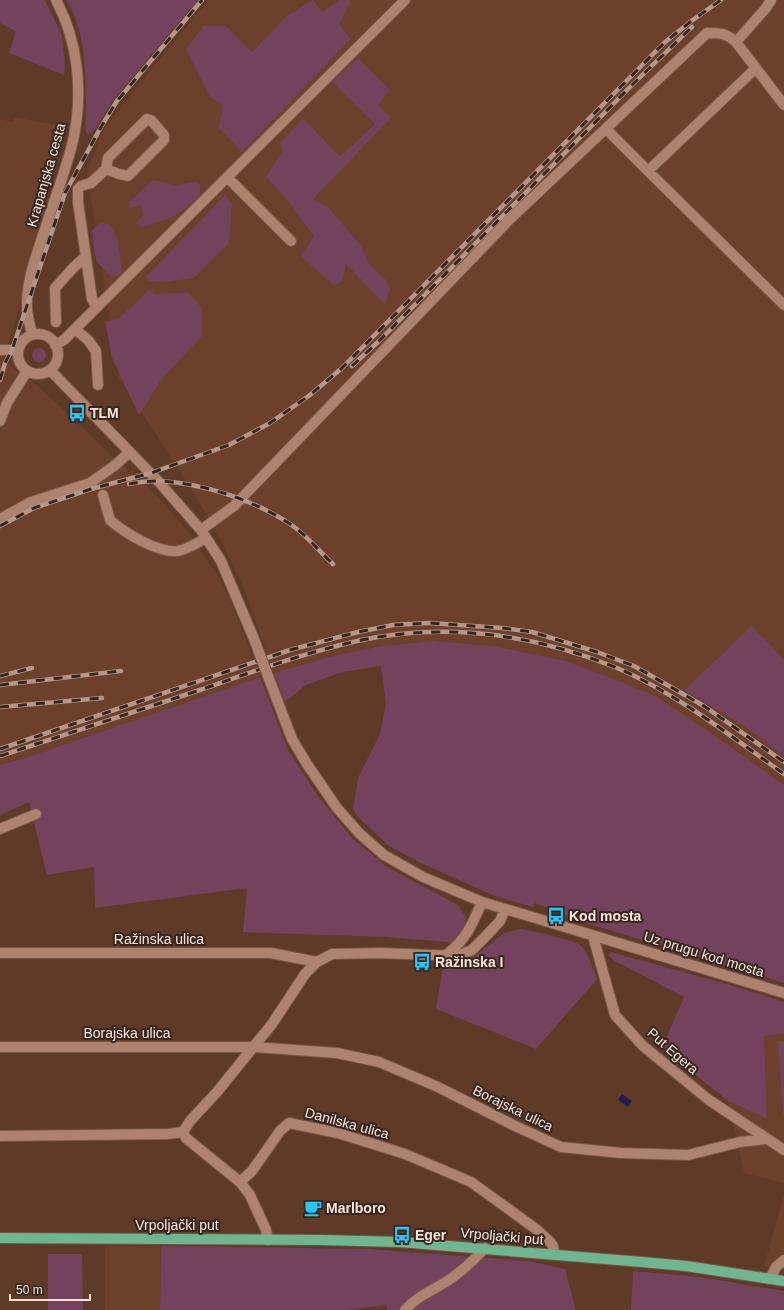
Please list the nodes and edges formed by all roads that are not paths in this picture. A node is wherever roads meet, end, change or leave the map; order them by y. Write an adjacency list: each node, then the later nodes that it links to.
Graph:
1 (56, 0): 17 (street, Krapanjska cesta)
2 (405, 0): 10 (street)
3 (771, 0): 4 (street)
4 (736, 42): 5 (street); 7 (street)
5 (756, 68): 6 (street); 9 (street)
6 (784, 105)
7 (606, 129): 9 (street); 28 (street)
8 (106, 169): 8 (street); 12 (street)
9 (648, 171): 13 (street)
10 (227, 178): 11 (street); 14 (street)
11 (291, 241)
12 (86, 256): 14 (street); 15 (street)
13 (784, 305)
14 (98, 307): 16 (street)
15 (56, 322)
16 (74, 329): 18 (street); 23 (street)
17 (32, 335): 18 (street); 20 (street)
18 (55, 345): 21 (street)
19 (0, 350): 20 (street)
20 (18, 350): 22 (street)
21 (50, 370): 22 (street); 25 (street, Uz prugu kod mosta)
22 (27, 371): 24 (street)
23 (98, 385)
24 (0, 420)
25 (130, 452): 27 (street); 28 (street, Uz prugu kod mosta)
26 (103, 495): 28 (street)
27 (0, 519)
28 (203, 534): 31 (street, Uz prugu kod mosta, bridge)
29 (36, 814): 30 (street)
30 (1, 831)
31 (482, 902): 32 (street, Uz prugu kod mosta); 35 (street)
32 (505, 909): 33 (street, Uz prugu kod mosta); 35 (street)
33 (593, 936): 37 (street, Uz prugu kod mosta); 42 (street, Put Egera)
34 (0, 953): 36 (street, Ražinska ulica)
35 (446, 955): 36 (street)
36 (317, 962): 39 (street)
37 (784, 992)
38 (0, 1047): 39 (street, Borajska ulica)
39 (253, 1047): 40 (street); 42 (street, Borajska ulica)
40 (182, 1132): 41 (street); 44 (street)
41 (0, 1136)
42 (766, 1139): 43 (street, Put Egera)
43 (784, 1150)
44 (240, 1182): 46 (street); 48 (street, Danilska ulica)
45 (0, 1238): 46 (main road, Vrpoljački put)
46 (268, 1240): 47 (main road, Vrpoljački put)
47 (486, 1248): 48 (main road, Vrpoljački put); 52 (street)
48 (554, 1254): 50 (main road, Vrpoljački put)
49 (784, 1260): 50 (street)
50 (770, 1279): 51 (main road, Vrpoljački put)
51 (784, 1281)
52 (405, 1310)

